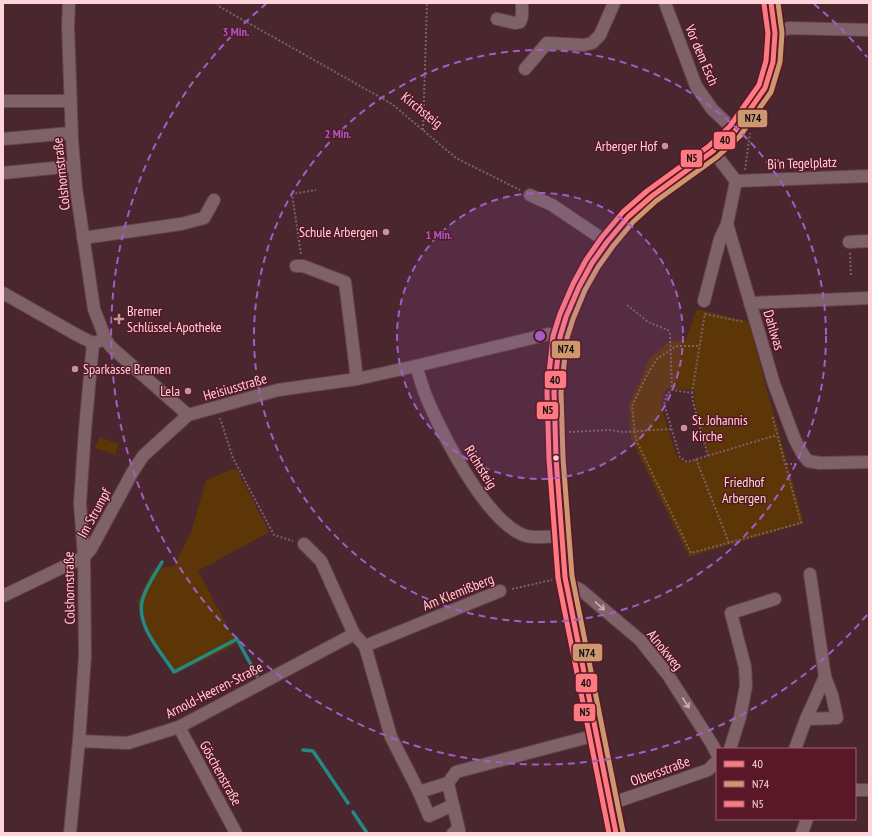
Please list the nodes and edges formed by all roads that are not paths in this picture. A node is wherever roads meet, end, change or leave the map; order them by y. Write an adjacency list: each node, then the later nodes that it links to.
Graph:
1 (69, 3): 10 (street, Colshornstraße)
2 (522, 3): 6 (street)
3 (614, 3): 9 (street)
4 (665, 3): 12 (street, Vor dem Esch)
5 (771, 3): 8 (main road)
6 (497, 19)
7 (869, 30): 8 (street)
8 (776, 33): 12 (main road)
9 (525, 69)
10 (70, 101): 11 (street); 13 (street, Colshornstraße)
11 (3, 102)
12 (735, 131): 15 (main road)
13 (71, 133): 14 (street); 16 (street, Colshornstraße)
14 (3, 139)
15 (713, 151): 19 (street); 25 (main road)
16 (74, 166): 17 (street); 23 (street, Colshornstraße)
17 (3, 173)
18 (869, 176): 19 (street, Bi'n Tegelplatz)
19 (736, 181): 22 (street, Dahlwas)
20 (530, 195): 25 (street)
21 (214, 200): 23 (street)
22 (727, 224): 30 (street, Dahlwas); 31 (street)
23 (83, 238): 33 (street, Colshornstraße)
24 (869, 241): 26 (street)
25 (607, 242): 32 (main road)
26 (849, 242)
27 (300, 266): 36 (street)
28 (3, 294): 34 (street)
29 (869, 298): 30 (street)
30 (750, 303): 38 (street, Dahlwas)
31 (704, 307)
32 (560, 338): 35 (street, Heisiusstraße); 39 (main road)
33 (106, 340): 34 (street); 37 (street)
34 (94, 343): 41 (street, Colshornstraße)
35 (416, 366): 36 (street, Heisiusstraße); 39 (street, Richtsteig)
36 (357, 379): 37 (street, Heisiusstraße)
37 (188, 416): 41 (street, Im Strumpf)
38 (869, 462)
39 (562, 536): 43 (main road)
40 (304, 544): 47 (street)
41 (84, 557): 45 (street, Im Strumpf); 53 (street, Colshornstraße)
42 (810, 574): 49 (street)
43 (566, 583): 52 (main road); 56 (street, Alnokweg, one-way to 56)
44 (500, 591): 48 (street, Am Klemißberg)
45 (3, 596)
46 (775, 599): 54 (street)
47 (354, 634): 48 (street); 51 (street, Arnold-Heeren-Straße)
48 (365, 646): 61 (street)
49 (825, 677): 50 (street); 50 (street)
50 (806, 719): 55 (street)
51 (179, 727): 53 (street, Arnold-Heeren-Straße); 67 (street, Göschenstraße)
52 (596, 735): 58 (street); 62 (main road)
53 (79, 741): 66 (street, Colshornstraße)
54 (730, 748)
55 (794, 748)
56 (716, 752)
57 (716, 762): 62 (street, Olbersstraße)
58 (448, 783): 61 (street); 63 (street)
59 (856, 790): 60 (street)
60 (869, 790)
61 (419, 792): 63 (street)
62 (610, 804): 68 (main road)
63 (452, 805): 65 (street)
64 (807, 820): 69 (street)
65 (459, 832)
66 (70, 833)
67 (236, 833)
68 (616, 833)
69 (802, 833)

